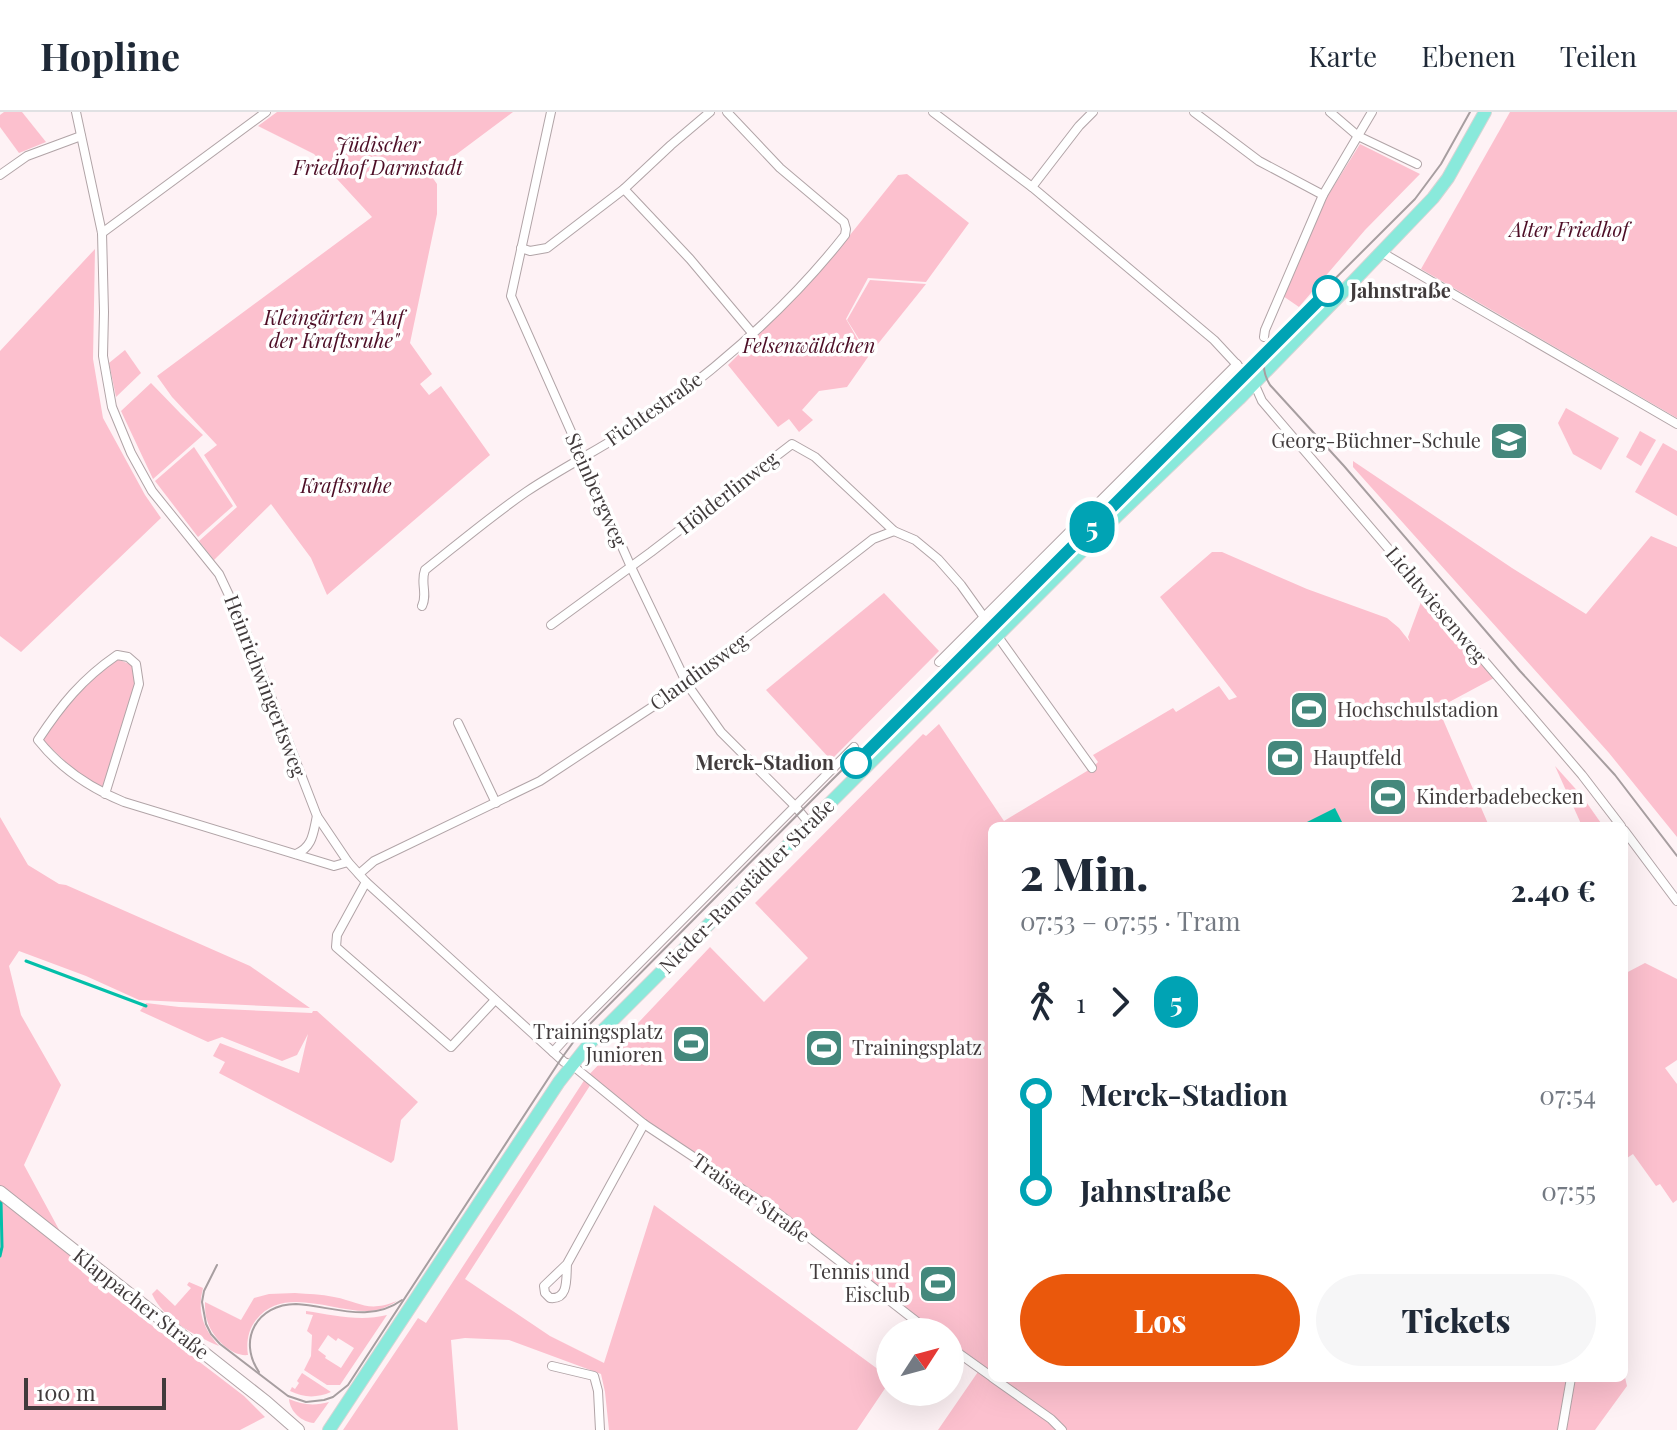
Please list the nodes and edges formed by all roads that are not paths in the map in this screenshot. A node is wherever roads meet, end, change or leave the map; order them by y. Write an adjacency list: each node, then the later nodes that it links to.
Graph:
1 (76, 112): 14 (street, Heinrichwingertsweg)
2 (243, 112): 13 (street)
3 (266, 112): 13 (street)
4 (551, 112): 22 (street, Steinbergweg)
5 (710, 112): 19 (street)
6 (727, 112): 24 (street, Fichtestraße)
7 (1093, 112): 18 (street)
8 (1194, 112): 20 (street)
9 (1330, 112): 15 (street)
10 (1372, 112): 15 (street)
11 (1485, 112): 23 (main road, Nieder-Ramstädter Straße)
12 (938, 114): 18 (street)
13 (251, 123): 21 (street)
14 (81, 136): 17 (street); 21 (street, Heinrichwingertsweg)
15 (1358, 136): 16 (street); 20 (street)
16 (1417, 164)
17 (0, 175)
18 (1032, 187): 26 (street)
19 (624, 189): 22 (street); 24 (street)
20 (1323, 195): 25 (street)
21 (102, 233): 44 (street, Heinrichwingertsweg)
22 (521, 248): 29 (street, Steinbergweg)
23 (1381, 252): 27 (main road, Nieder-Ramstädter Straße); 28 (street)
24 (753, 334): 29 (street, Fichtestraße)
25 (1264, 337)
26 (1237, 364): 27 (street); 33 (street)
27 (1254, 383): 35 (main road, Nieder-Ramstädter Straße); 45 (street, Lichtwiesenweg)
28 (1677, 424)
29 (581, 458): 31 (street, Steinbergweg); 32 (street, Fichtestraße)
30 (894, 531): 31 (street, Hölderlinweg); 33 (street, Hölderlinweg); 37 (street, Claudiusweg)
31 (631, 567): 34 (street, Hölderlinweg); 37 (street, Steinbergweg)
32 (422, 606)
33 (985, 618): 35 (street, Hölderlinweg); 36 (street)
34 (551, 625)
35 (997, 635): 40 (street, Hölderlinweg); 46 (main road, Nieder-Ramstädter Straße)
36 (939, 662)
37 (687, 684): 42 (street, Claudiusweg); 43 (street, Steinbergweg)
38 (458, 723): 42 (street)
39 (854, 747): 43 (street, Nieder-Ramstädter Straße)
40 (1092, 768)
41 (105, 794): 41 (street); 48 (street)
42 (496, 803): 50 (street, Claudiusweg)
43 (795, 806): 46 (street, Steinbergweg); 54 (street, Nieder-Ramstädter Straße)
44 (317, 816): 48 (street); 49 (street, Heinrichwingertsweg)
45 (1617, 822)
46 (809, 823): 55 (main road, Nieder-Ramstädter Straße)
47 (1628, 836): 52 (street, Lichtwiesenweg)
48 (295, 854): 49 (street)
49 (348, 862): 50 (street, Heinrichwingertsweg)
50 (359, 874): 51 (street, Heinrichwingertsweg)
51 (366, 882): 53 (street, Heinrichwingertsweg); 53 (street)
52 (1677, 901)
53 (495, 1000): 54 (street, Heinrichwingertsweg)
54 (553, 1052): 55 (street, Heinrichwingertsweg)
55 (572, 1065): 56 (street, Traisaer Straße); 68 (main road, Nieder-Ramstädter Straße)
56 (644, 1124): 58 (street); 59 (street, Traisaer Straße)
57 (0, 1192): 65 (main road, Klappacher Straße)
58 (567, 1264)
59 (912, 1318)
60 (964, 1357): 62 (street)
61 (552, 1366): 69 (street)
62 (988, 1375)
63 (998, 1382): 70 (street)
64 (1570, 1382): 71 (street)
65 (282, 1416): 66 (main road, Klappacher Straße); 67 (main road, Klappacher Straße)
66 (290, 1430)
67 (298, 1430)
68 (329, 1430)
69 (600, 1430)
70 (1062, 1430)
71 (1562, 1430)

